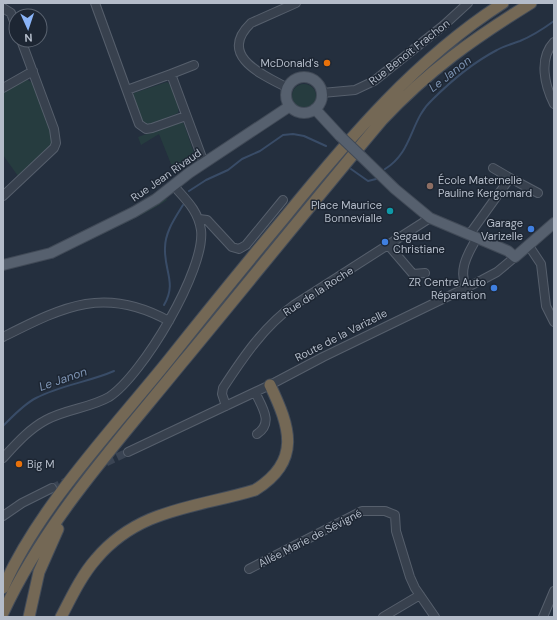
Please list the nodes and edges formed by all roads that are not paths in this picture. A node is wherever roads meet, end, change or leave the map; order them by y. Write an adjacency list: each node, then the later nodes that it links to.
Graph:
1 (296, 3): 12 (street)
2 (468, 3): 14 (street, Rue Benoît Frachon)
3 (503, 3): 49 (highway)
4 (531, 3): 46 (highway)
5 (97, 4): 13 (street)
6 (554, 42): 15 (street)
7 (24, 48): 9 (street)
8 (194, 65): 10 (street)
9 (33, 71): 11 (street); 24 (street)
10 (171, 74): 13 (street); 18 (street)
11 (3, 88)
12 (288, 88): 14 (main road); 16 (main road)
13 (126, 90): 18 (street)
14 (322, 93): 17 (main road)
15 (554, 104)
16 (290, 106): 17 (main road); 19 (main road, Rue Jean Rivaud)
17 (315, 109): 26 (main road, bridge)
18 (186, 116): 19 (street)
19 (204, 163): 22 (main road, Rue Jean Rivaud)
20 (493, 168): 21 (street)
21 (510, 178): 23 (street); 29 (street)
22 (173, 185): 27 (street); 33 (main road, Rue Jean Rivaud)
23 (538, 193)
24 (3, 196)
25 (283, 200): 27 (street)
26 (430, 218): 29 (main road); 30 (street)
27 (199, 219): 36 (street)
28 (554, 223): 31 (main road, Route de la Varizelle)
29 (471, 239): 32 (main road); 35 (street)
30 (389, 246): 34 (street); 41 (street, Rue de la Roche)
31 (529, 246): 32 (main road, Route de la Varizelle); 37 (street)
32 (516, 257): 35 (street, Route de la Varizelle)
33 (3, 265)
34 (425, 273)
35 (466, 288): 39 (street, Route de la Varizelle)
36 (169, 321): 38 (street); 44 (street)
37 (554, 322)
38 (3, 337)
39 (270, 385): 40 (street, Route de la Varizelle); 55 (highway)
40 (255, 392): 41 (street, Route de la Varizelle); 42 (street)
41 (226, 406): 43 (street, Route de la Varizelle)
42 (257, 434)
43 (128, 452)
44 (3, 458)
45 (52, 488): 47 (street)
46 (65, 509): 53 (highway); 54 (highway)
47 (3, 516)
48 (248, 569): 52 (street, Allée Marie de Sévigné)
49 (6, 577): 50 (highway)
50 (3, 588)
51 (554, 591): 58 (street)
52 (420, 595): 56 (street); 57 (street)
53 (3, 613)
54 (29, 617)
55 (61, 617)
56 (383, 617)
57 (435, 617)
58 (543, 617)

